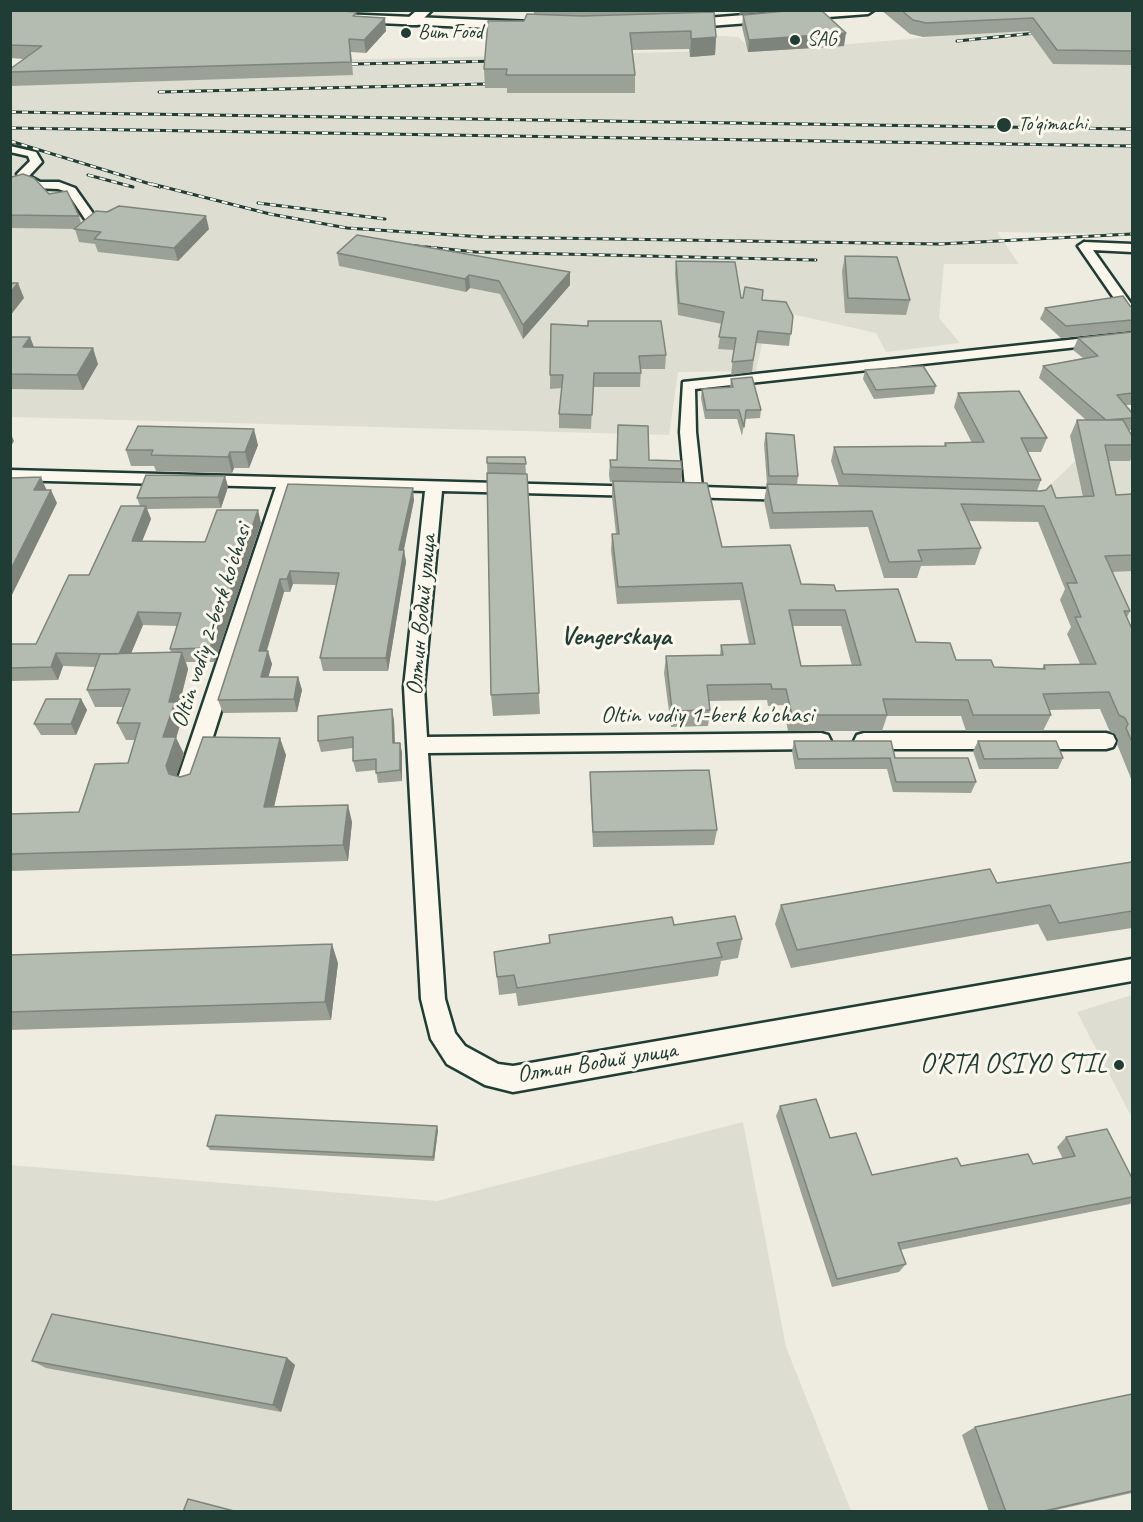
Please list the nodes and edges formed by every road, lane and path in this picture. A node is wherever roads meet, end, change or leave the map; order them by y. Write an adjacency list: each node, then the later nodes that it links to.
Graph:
1 (345, 10): 5 (highway)
2 (515, 10): 5 (highway)
3 (789, 10): 4 (highway)
4 (868, 10)
5 (412, 15): 6 (highway)
6 (326, 17)
7 (10, 149): 8 (street)
8 (93, 222)
9 (1132, 248): 10 (street)
10 (1132, 314)
11 (1132, 337): 15 (street)
12 (10, 475): 13 (street)
13 (285, 483): 14 (street); 19 (street, Oltin vodiy 2-berk ko'chasi)
14 (434, 486): 15 (street); 18 (street, Олтин Водий улица)
15 (694, 492): 16 (street)
16 (811, 495)
17 (1106, 741): 18 (street, Oltin vodiy 1-berk ko'chasi)
18 (417, 745): 20 (street, Олтин Водий улица)
19 (187, 784)
20 (1132, 970)

